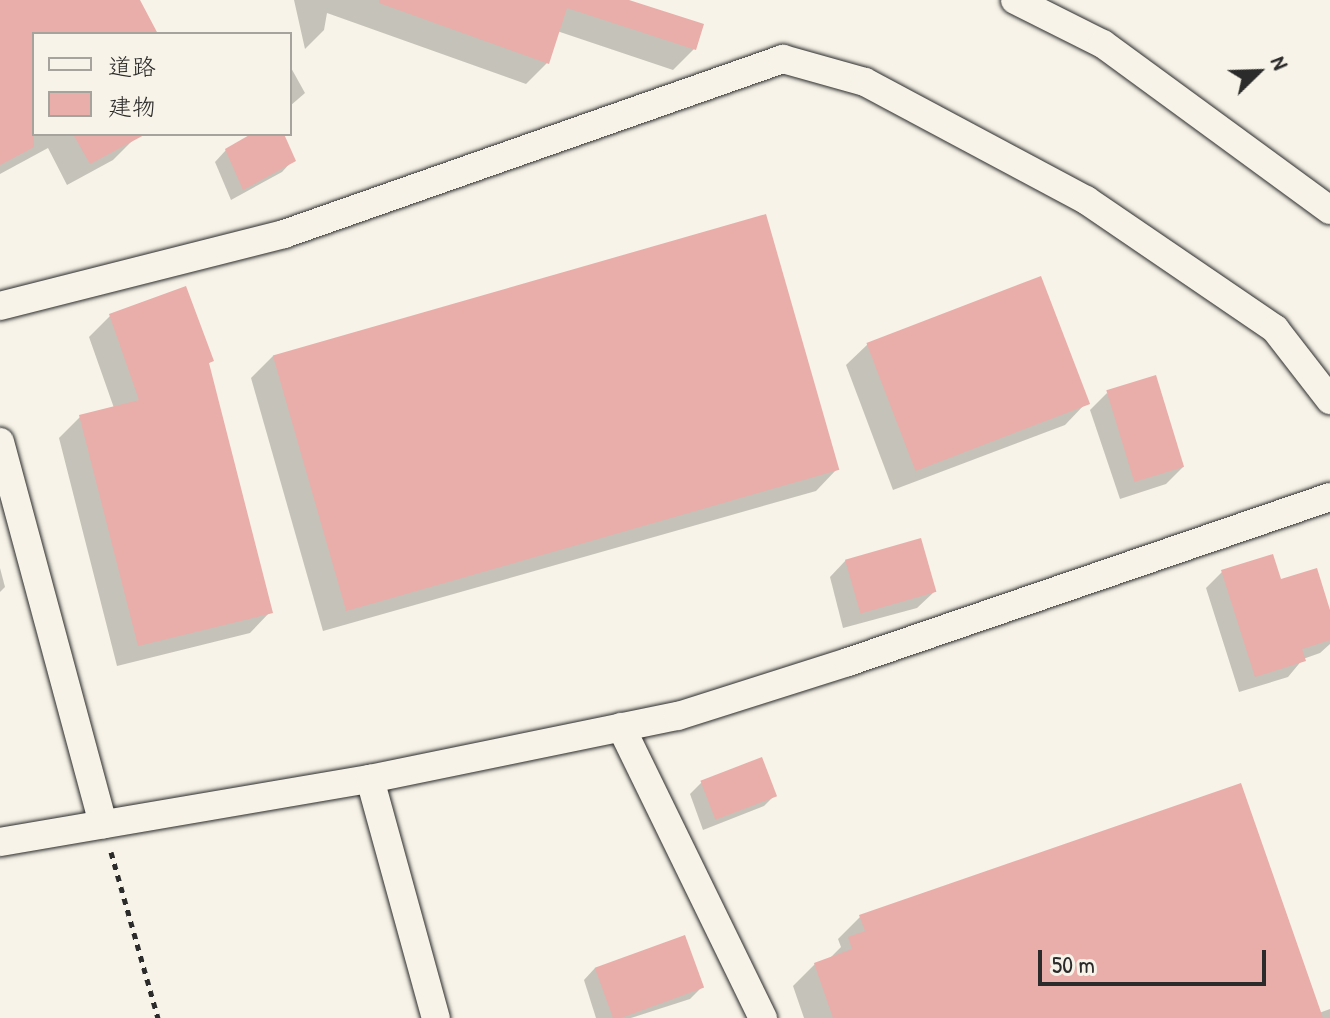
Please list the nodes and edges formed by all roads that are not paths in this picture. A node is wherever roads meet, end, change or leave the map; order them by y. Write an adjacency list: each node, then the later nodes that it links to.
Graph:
1 (1015, 0): 2 (street)
2 (1330, 210)
3 (0, 306): 4 (street)
4 (1330, 400)
5 (0, 442): 9 (street)
6 (1330, 497): 7 (street)
7 (621, 727): 8 (street); 12 (street)
8 (370, 779): 9 (street); 11 (street)
9 (103, 824): 10 (street)
10 (0, 842)
11 (436, 1018)
12 (763, 1018)

